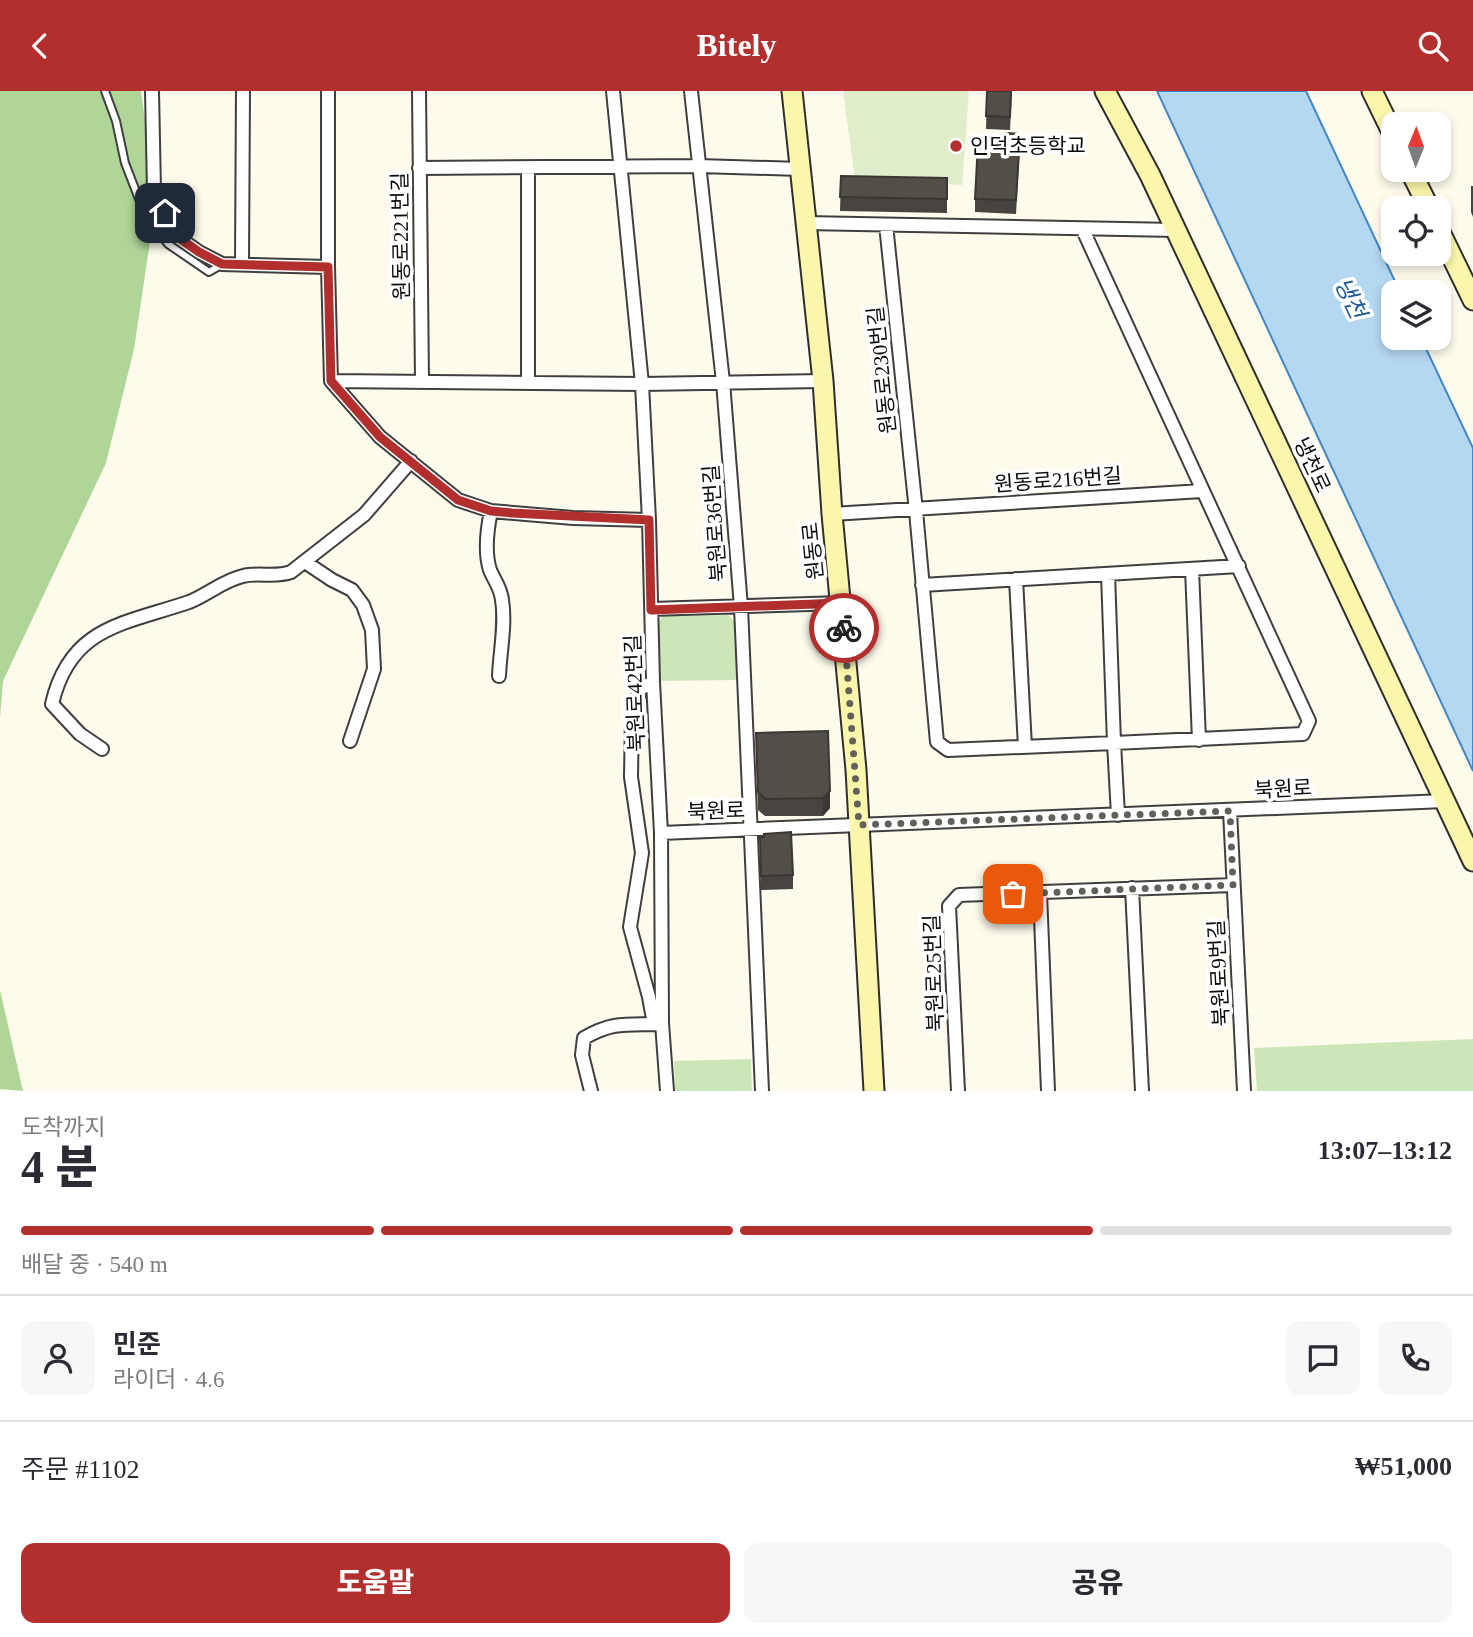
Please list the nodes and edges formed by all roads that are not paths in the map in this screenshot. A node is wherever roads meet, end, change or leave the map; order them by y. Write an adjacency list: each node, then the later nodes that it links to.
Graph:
1 (104, 91): 23 (lane)
2 (152, 91): 23 (street)
3 (243, 91): 22 (street)
4 (328, 91): 24 (street)
5 (419, 91): 14 (street, 원동로221번길)
6 (613, 91): 13 (street)
7 (691, 91): 12 (street)
8 (792, 91): 16 (street, 원동로)
9 (1105, 91): 20 (street, 냉천로)
10 (1372, 91): 11 (street)
11 (1382, 112)
12 (699, 166): 13 (street); 16 (street); 28 (street)
13 (621, 167): 15 (street); 31 (street)
14 (419, 168): 15 (street); 27 (street, 원동로221번길)
15 (528, 168): 30 (street)
16 (800, 169): 17 (street, 원동로)
17 (805, 223): 18 (street); 29 (street, 원동로)
18 (886, 225): 19 (street); 34 (street, 원동로230번길)
19 (1083, 230): 20 (street); 33 (street)
20 (1175, 230): 54 (street, 냉천로)
21 (1451, 255): 25 (street)
22 (242, 263): 23 (street); 24 (street)
23 (222, 264)
24 (328, 267): 26 (street)
25 (1473, 300)
26 (331, 381): 27 (street); 32 (street)
27 (422, 381): 30 (street)
28 (723, 381): 29 (street); 31 (street); 45 (street, 북원로36번길)
29 (823, 381): 36 (street, 원동로)
30 (528, 382): 31 (street)
31 (642, 384): 37 (street, 북원로42번길)
32 (411, 461): 35 (street); 38 (street)
33 (1202, 491): 34 (street, 원동로216번길); 39 (street)
34 (916, 510): 36 (street, 원동로216번길); 43 (street)
35 (491, 511): 37 (street); 47 (street)
36 (832, 514): 44 (street, 원동로)
37 (649, 520): 46 (street, 북원로42번길)
38 (304, 562): 50 (street); 53 (street)
39 (1239, 566): 40 (street); 49 (street)
40 (1192, 569): 41 (street); 49 (street)
41 (1108, 574): 42 (street); 51 (street)
42 (1016, 579): 43 (street); 52 (street)
43 (922, 585): 52 (street)
44 (842, 603): 45 (street); 57 (street, 원동로)
45 (741, 607): 46 (street); 58 (street, 북원로36번길)
46 (651, 610): 48 (street, 북원로42번길)
47 (499, 675)
48 (653, 682): 59 (street, 북원로42번길); 64 (street)
49 (1199, 740): 51 (street)
50 (350, 741)
51 (1114, 743): 52 (street); 56 (street)
52 (1025, 747)
53 (102, 749)
54 (1445, 801): 55 (street, 북원로); 60 (street, 냉천로)
55 (1230, 811): 56 (street, 북원로); 61 (street, 북원로9번길)
56 (1118, 815): 57 (street, 북원로)
57 (859, 825): 58 (street, 북원로); 68 (street, 원동로)
58 (750, 829): 59 (street, 북원로); 67 (street, 북원로36번길)
59 (661, 833): 64 (street, 북원로42번길)
60 (1473, 861)
61 (1233, 885): 62 (street, 북원로25번길); 72 (street, 북원로9번길)
62 (1132, 888): 63 (street, 북원로25번길); 71 (street)
63 (1040, 893): 69 (street, 북원로25번길); 70 (street)
64 (658, 1024): 65 (street); 66 (street)
65 (591, 1091)
66 (667, 1091)
67 (762, 1091)
68 (874, 1091)
69 (958, 1091)
70 (1048, 1091)
71 (1142, 1091)
72 (1244, 1091)

